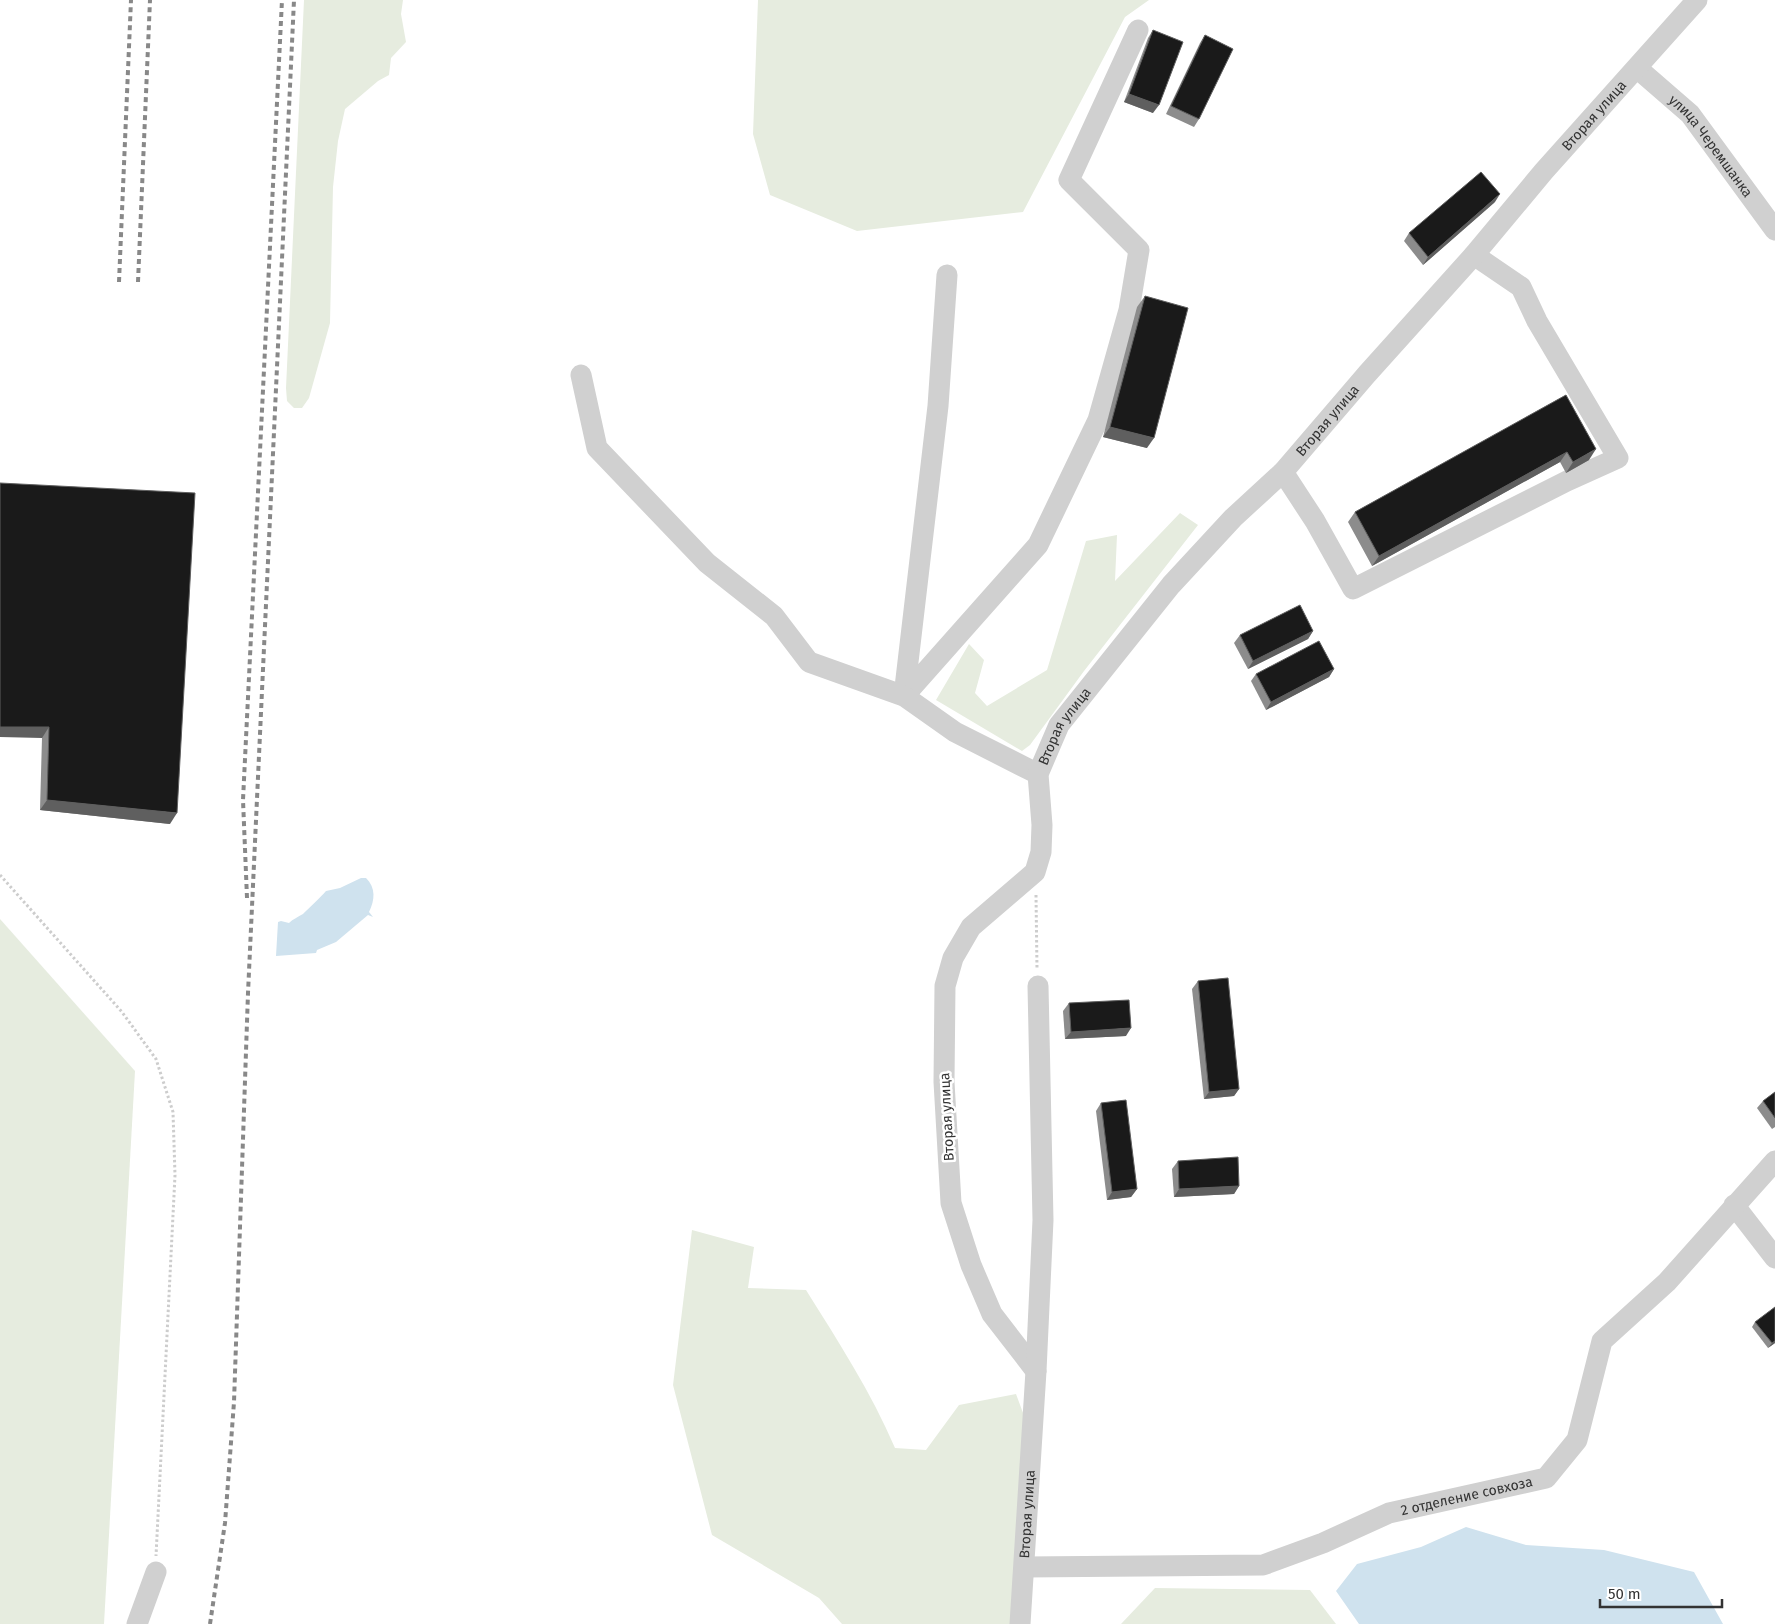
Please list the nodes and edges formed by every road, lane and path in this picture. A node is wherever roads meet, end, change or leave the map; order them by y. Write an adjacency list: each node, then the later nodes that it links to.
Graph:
1 (1697, 0): 3 (street, Вторая улица)
2 (1138, 30): 9 (street)
3 (1637, 68): 4 (street, улица Черемшанка); 5 (street, Вторая улица)
4 (1775, 230)
5 (1474, 255): 8 (street, Вторая улица); 8 (street)
6 (947, 275): 9 (street)
7 (581, 375): 9 (street)
8 (1283, 472): 10 (street, Вторая улица)
9 (904, 696): 10 (street)
10 (1038, 774): 11 (street, Вторая улица)
11 (1035, 872): 13 (path); 18 (street, Вторая улица)
12 (0, 875): 20 (path)
13 (1037, 961)
14 (1038, 986): 18 (street)
15 (1775, 1161): 16 (street, 2 отделение совхоза)
16 (1734, 1205): 17 (street); 19 (street, 2 отделение совхоза)
17 (1775, 1258)
18 (1036, 1371): 19 (street, Вторая улица)
19 (1024, 1567): 22 (street, Вторая улица)
20 (156, 1572): 21 (street)
21 (137, 1624)
22 (1020, 1624)

